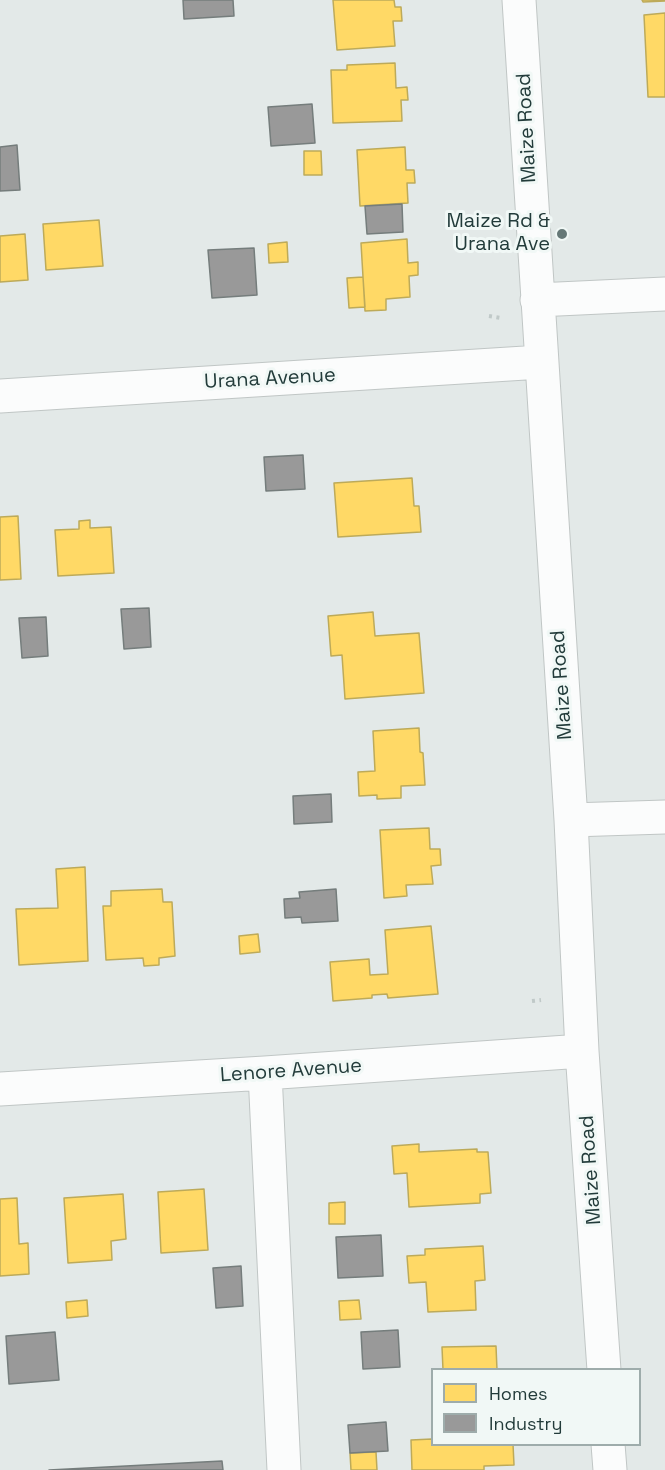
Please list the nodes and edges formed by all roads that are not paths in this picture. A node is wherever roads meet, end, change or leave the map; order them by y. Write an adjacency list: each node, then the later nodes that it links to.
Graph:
1 (519, 0): 3 (street, Maize Road)
2 (665, 294): 3 (street)
3 (537, 300): 4 (street, Maize Road)
4 (541, 362): 5 (street, Urana Avenue); 7 (street, Maize Road)
5 (0, 396)
6 (665, 817): 7 (street)
7 (571, 820): 8 (street, Maize Road)
8 (582, 1051): 9 (street, Lenore Avenue); 11 (street, Maize Road)
9 (265, 1073): 10 (street, Lenore Avenue); 13 (street)
10 (0, 1089)
11 (604, 1368)
12 (609, 1446): 14 (street)
13 (284, 1470)
14 (610, 1470)

